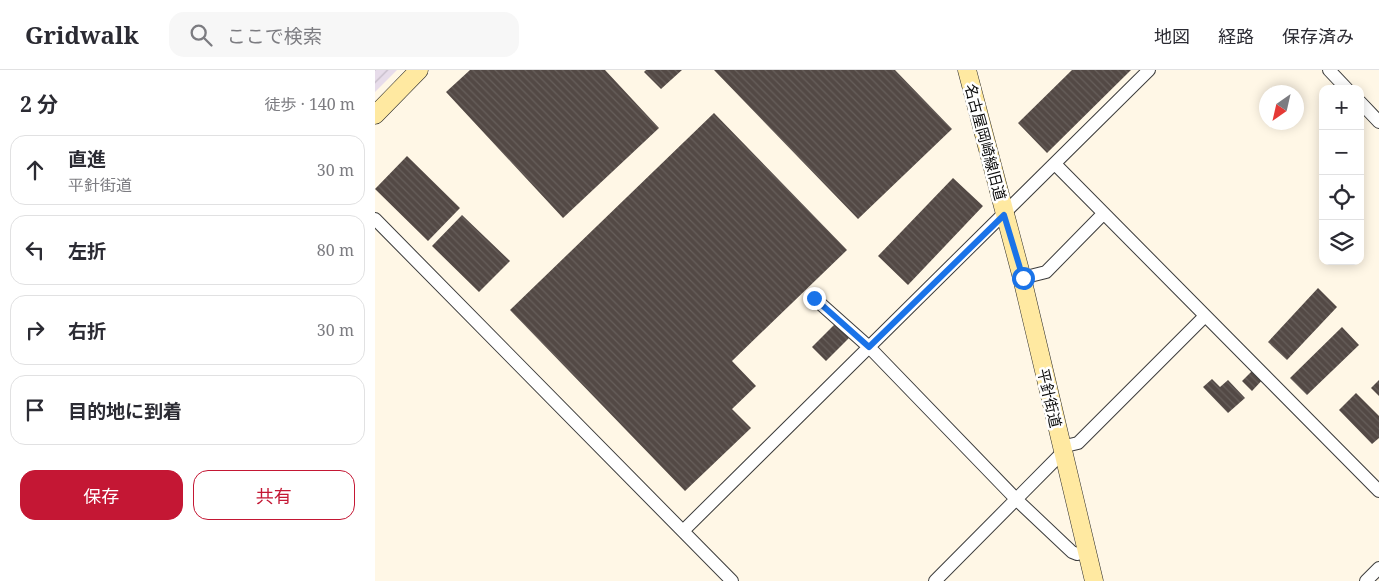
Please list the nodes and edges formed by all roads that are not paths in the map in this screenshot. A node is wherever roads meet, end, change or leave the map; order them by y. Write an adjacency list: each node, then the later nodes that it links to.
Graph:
1 (419, 70): 7 (street)
2 (967, 70): 11 (street, 名古屋岡崎線旧道)
3 (1149, 70): 9 (street)
4 (1329, 70): 5 (street)
5 (1343, 85)
6 (1364, 106): 8 (street)
7 (375, 115)
8 (1379, 122)
9 (1055, 164): 10 (street); 11 (street)
10 (1103, 214): 13 (street); 15 (street)
11 (1004, 215): 13 (street, 平針街道); 16 (street)
12 (375, 219): 20 (street)
13 (1023, 278): 17 (street, 平針街道)
14 (814, 298): 16 (street)
15 (1205, 316): 17 (street); 18 (street)
16 (869, 347): 19 (street); 20 (street)
17 (1061, 450): 19 (street); 21 (street, 平針街道)
18 (1379, 491)
19 (1017, 500): 21 (street); 24 (street)
20 (683, 531): 23 (street)
21 (1087, 551): 25 (street, 平針街道)
22 (1379, 568): 26 (street)
23 (732, 581)
24 (935, 581)
25 (1094, 581)
26 (1366, 581)

